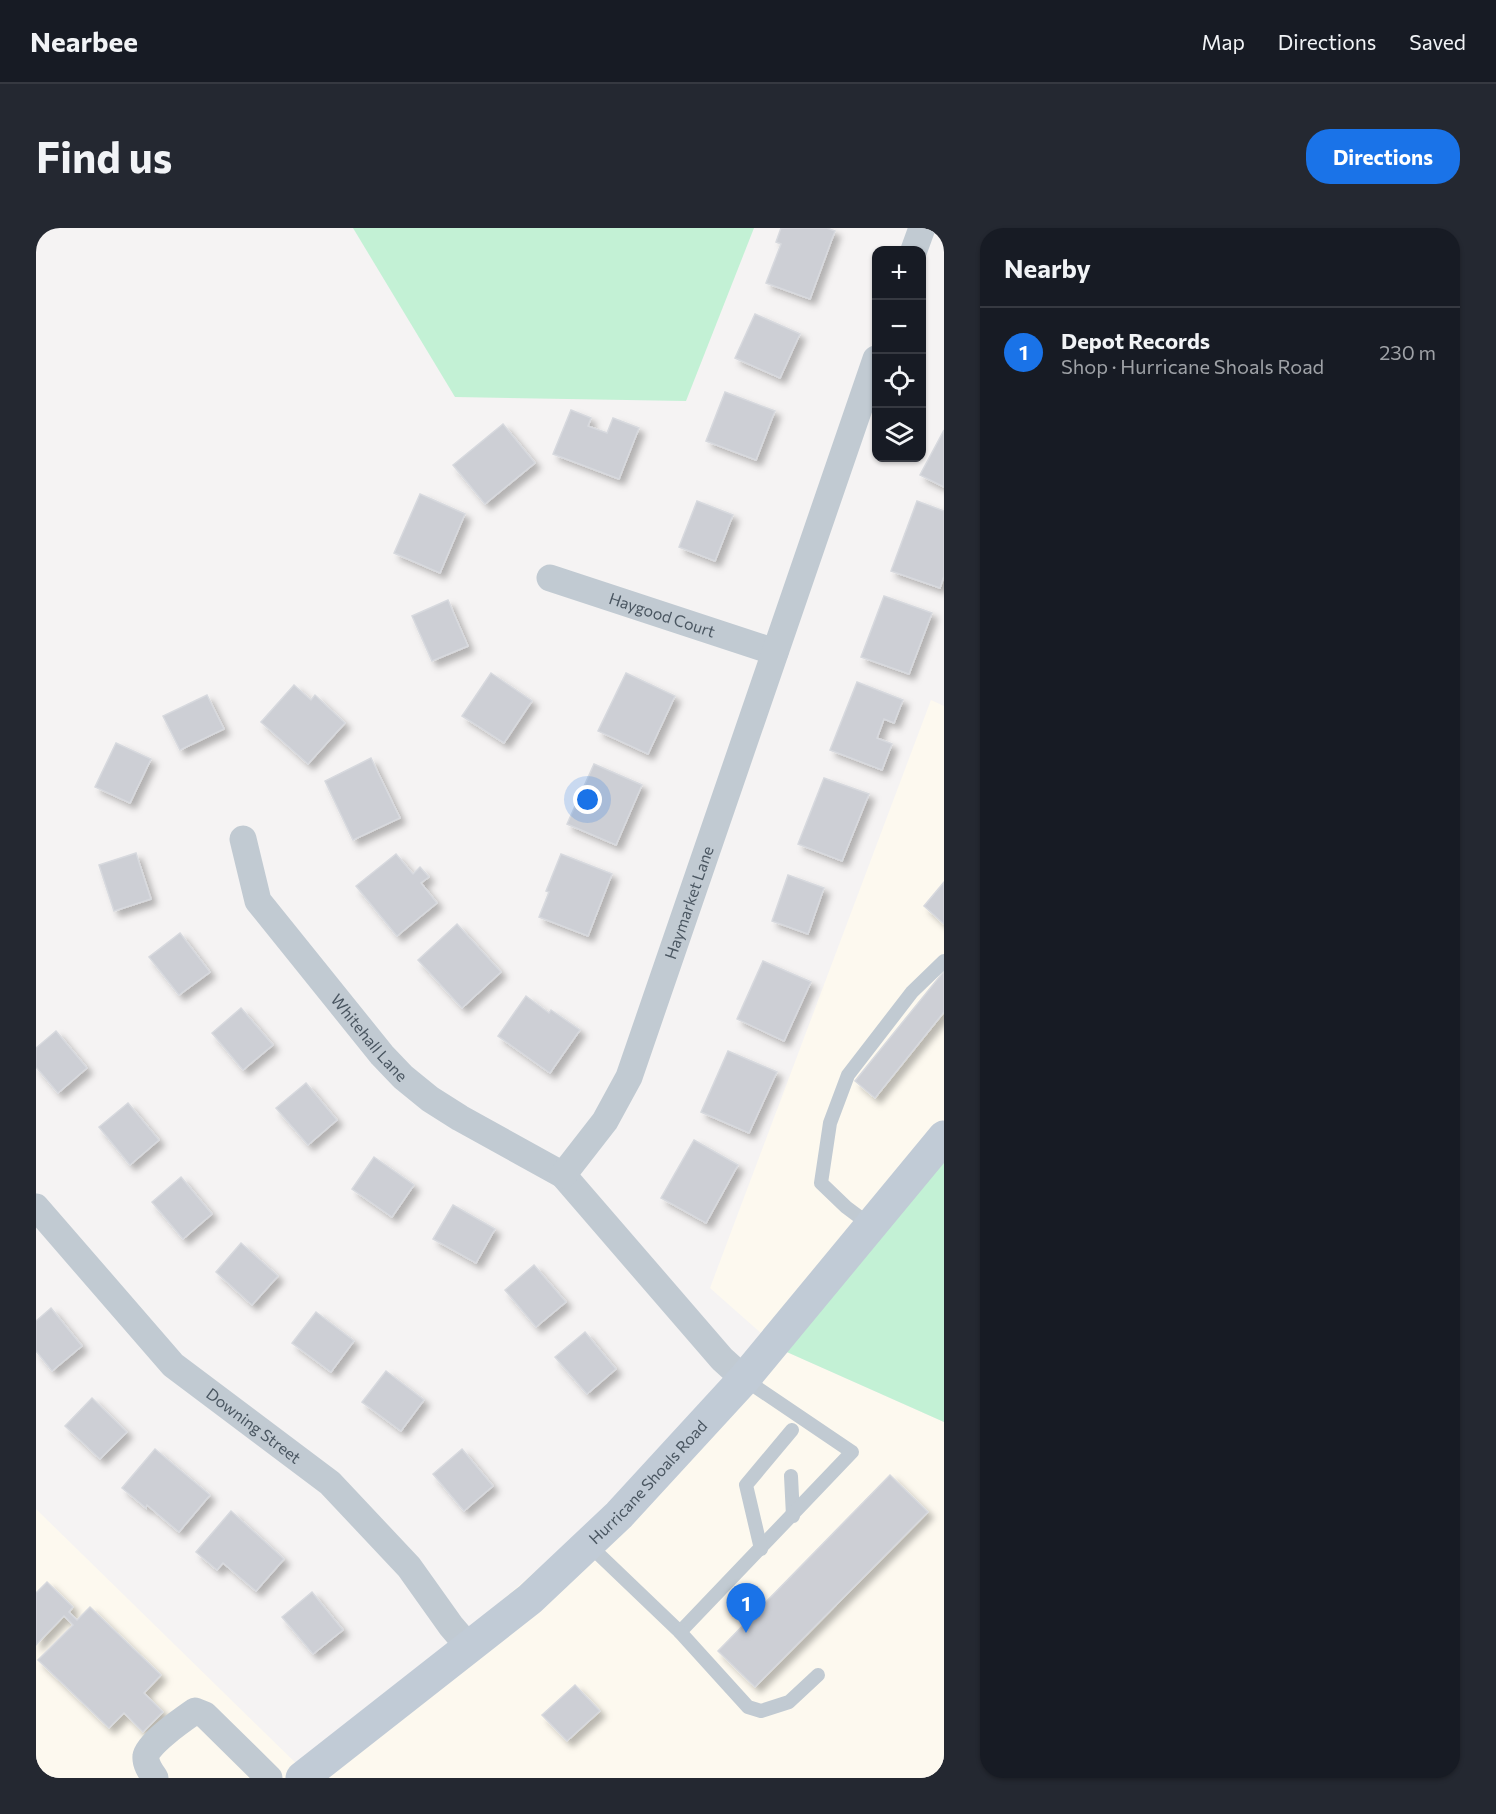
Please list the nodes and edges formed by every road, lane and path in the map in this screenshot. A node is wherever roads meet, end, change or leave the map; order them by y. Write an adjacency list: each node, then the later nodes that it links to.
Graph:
1 (922, 228): 2 (street)
2 (915, 246)
3 (872, 371): 5 (street, Haymarket Lane)
4 (550, 578): 5 (street, Haygood Court)
5 (775, 652): 9 (street, Haymarket Lane)
6 (243, 839): 9 (street, Whitehall Lane)
7 (944, 961): 11 (lane)
8 (944, 1137): 11 (street, Hurricane Shoals Road)
9 (563, 1175): 12 (street)
10 (37, 1212): 21 (street, Downing Street)
11 (870, 1225): 12 (street, Hurricane Shoals Road)
12 (744, 1379): 13 (lane); 18 (street, Hurricane Shoals Road)
13 (791, 1411): 14 (lane); 17 (lane)
14 (792, 1430): 15 (lane); 19 (lane)
15 (792, 1448)
16 (791, 1476): 17 (lane)
17 (793, 1516): 19 (lane)
18 (588, 1544): 20 (lane); 21 (street, Hurricane Shoals Road)
19 (761, 1549): 20 (lane)
20 (680, 1632): 22 (lane)
21 (469, 1647): 25 (street, Hurricane Shoals Road)
22 (818, 1674)
23 (156, 1778): 24 (street)
24 (269, 1778)
25 (302, 1778)

